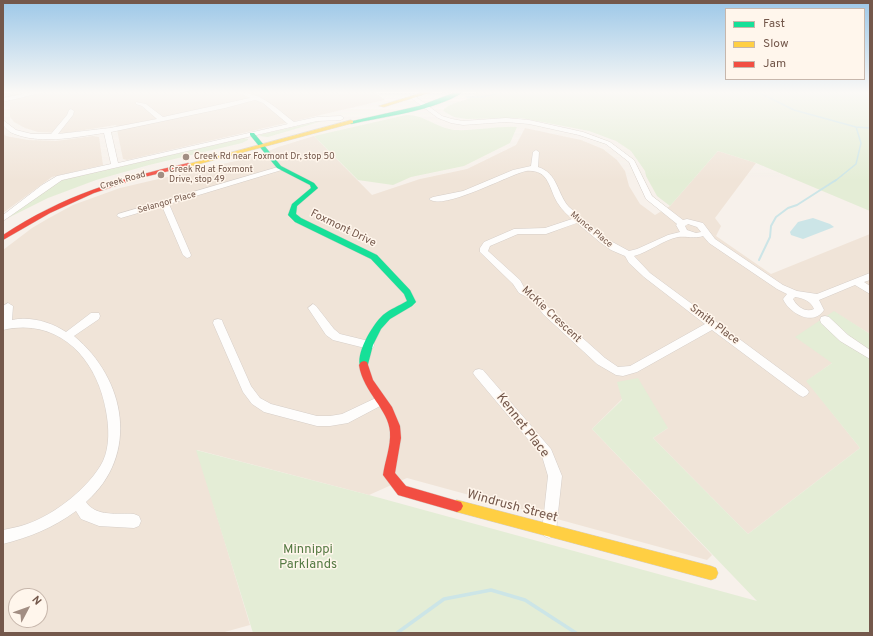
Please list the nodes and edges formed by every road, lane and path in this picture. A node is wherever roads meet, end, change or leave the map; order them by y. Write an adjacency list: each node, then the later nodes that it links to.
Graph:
1 (3, 122): 13 (street)
2 (65, 122): 13 (street)
3 (148, 122): 12 (street)
4 (288, 122): 11 (street)
5 (308, 122): 11 (street, Creek Road)
6 (328, 122): 14 (main road, Creek Road)
7 (353, 122): 14 (main road, Creek Road)
8 (456, 122): 9 (street)
9 (482, 122)
10 (525, 122): 25 (street)
11 (292, 125): 14 (street, Creek Road)
12 (107, 130): 13 (street); 16 (street)
13 (52, 137)
14 (257, 141): 16 (street, Creek Road); 18 (main road, Foxmont Drive); 24 (main road, Creek Road); 27 (main road, Creek Road)
15 (536, 152): 17 (street)
16 (114, 166): 22 (street, Creek Road)
17 (534, 168): 19 (street); 23 (street, Munce Place)
18 (281, 169): 20 (street, Selangor Place); 43 (main road, Foxmont Drive)
19 (433, 198)
20 (165, 204): 21 (street, Selangor Place); 29 (street)
21 (121, 216)
22 (3, 219)
23 (578, 220): 28 (street, Munce Place); 40 (street, McKie Crescent)
24 (3, 226)
25 (681, 227): 26 (street); 26 (street); 28 (street)
26 (699, 235): 33 (street)
27 (3, 238)
28 (628, 254): 40 (street, Smith Place)
29 (187, 255)
30 (870, 276): 31 (street)
31 (857, 282): 32 (street); 34 (street)
32 (870, 291)
33 (796, 296): 34 (street); 34 (street)
34 (818, 301)
35 (8, 306): 41 (street)
36 (313, 308): 43 (street)
37 (96, 316): 42 (street)
38 (825, 320): 44 (street)
39 (218, 323): 47 (street)
40 (714, 324): 46 (street, Smith Place)
41 (5, 325): 42 (street)
42 (66, 337): 48 (street)
43 (369, 345): 47 (main road, Foxmont Drive)
44 (870, 355)
45 (479, 373): 50 (street, Kennet Place)
46 (803, 392)
47 (380, 401): 50 (main road, Windrush Street)
48 (78, 502): 49 (street); 51 (street)
49 (134, 520)
50 (549, 531): 52 (main road, Windrush Street)
51 (3, 537)
52 (711, 573)

